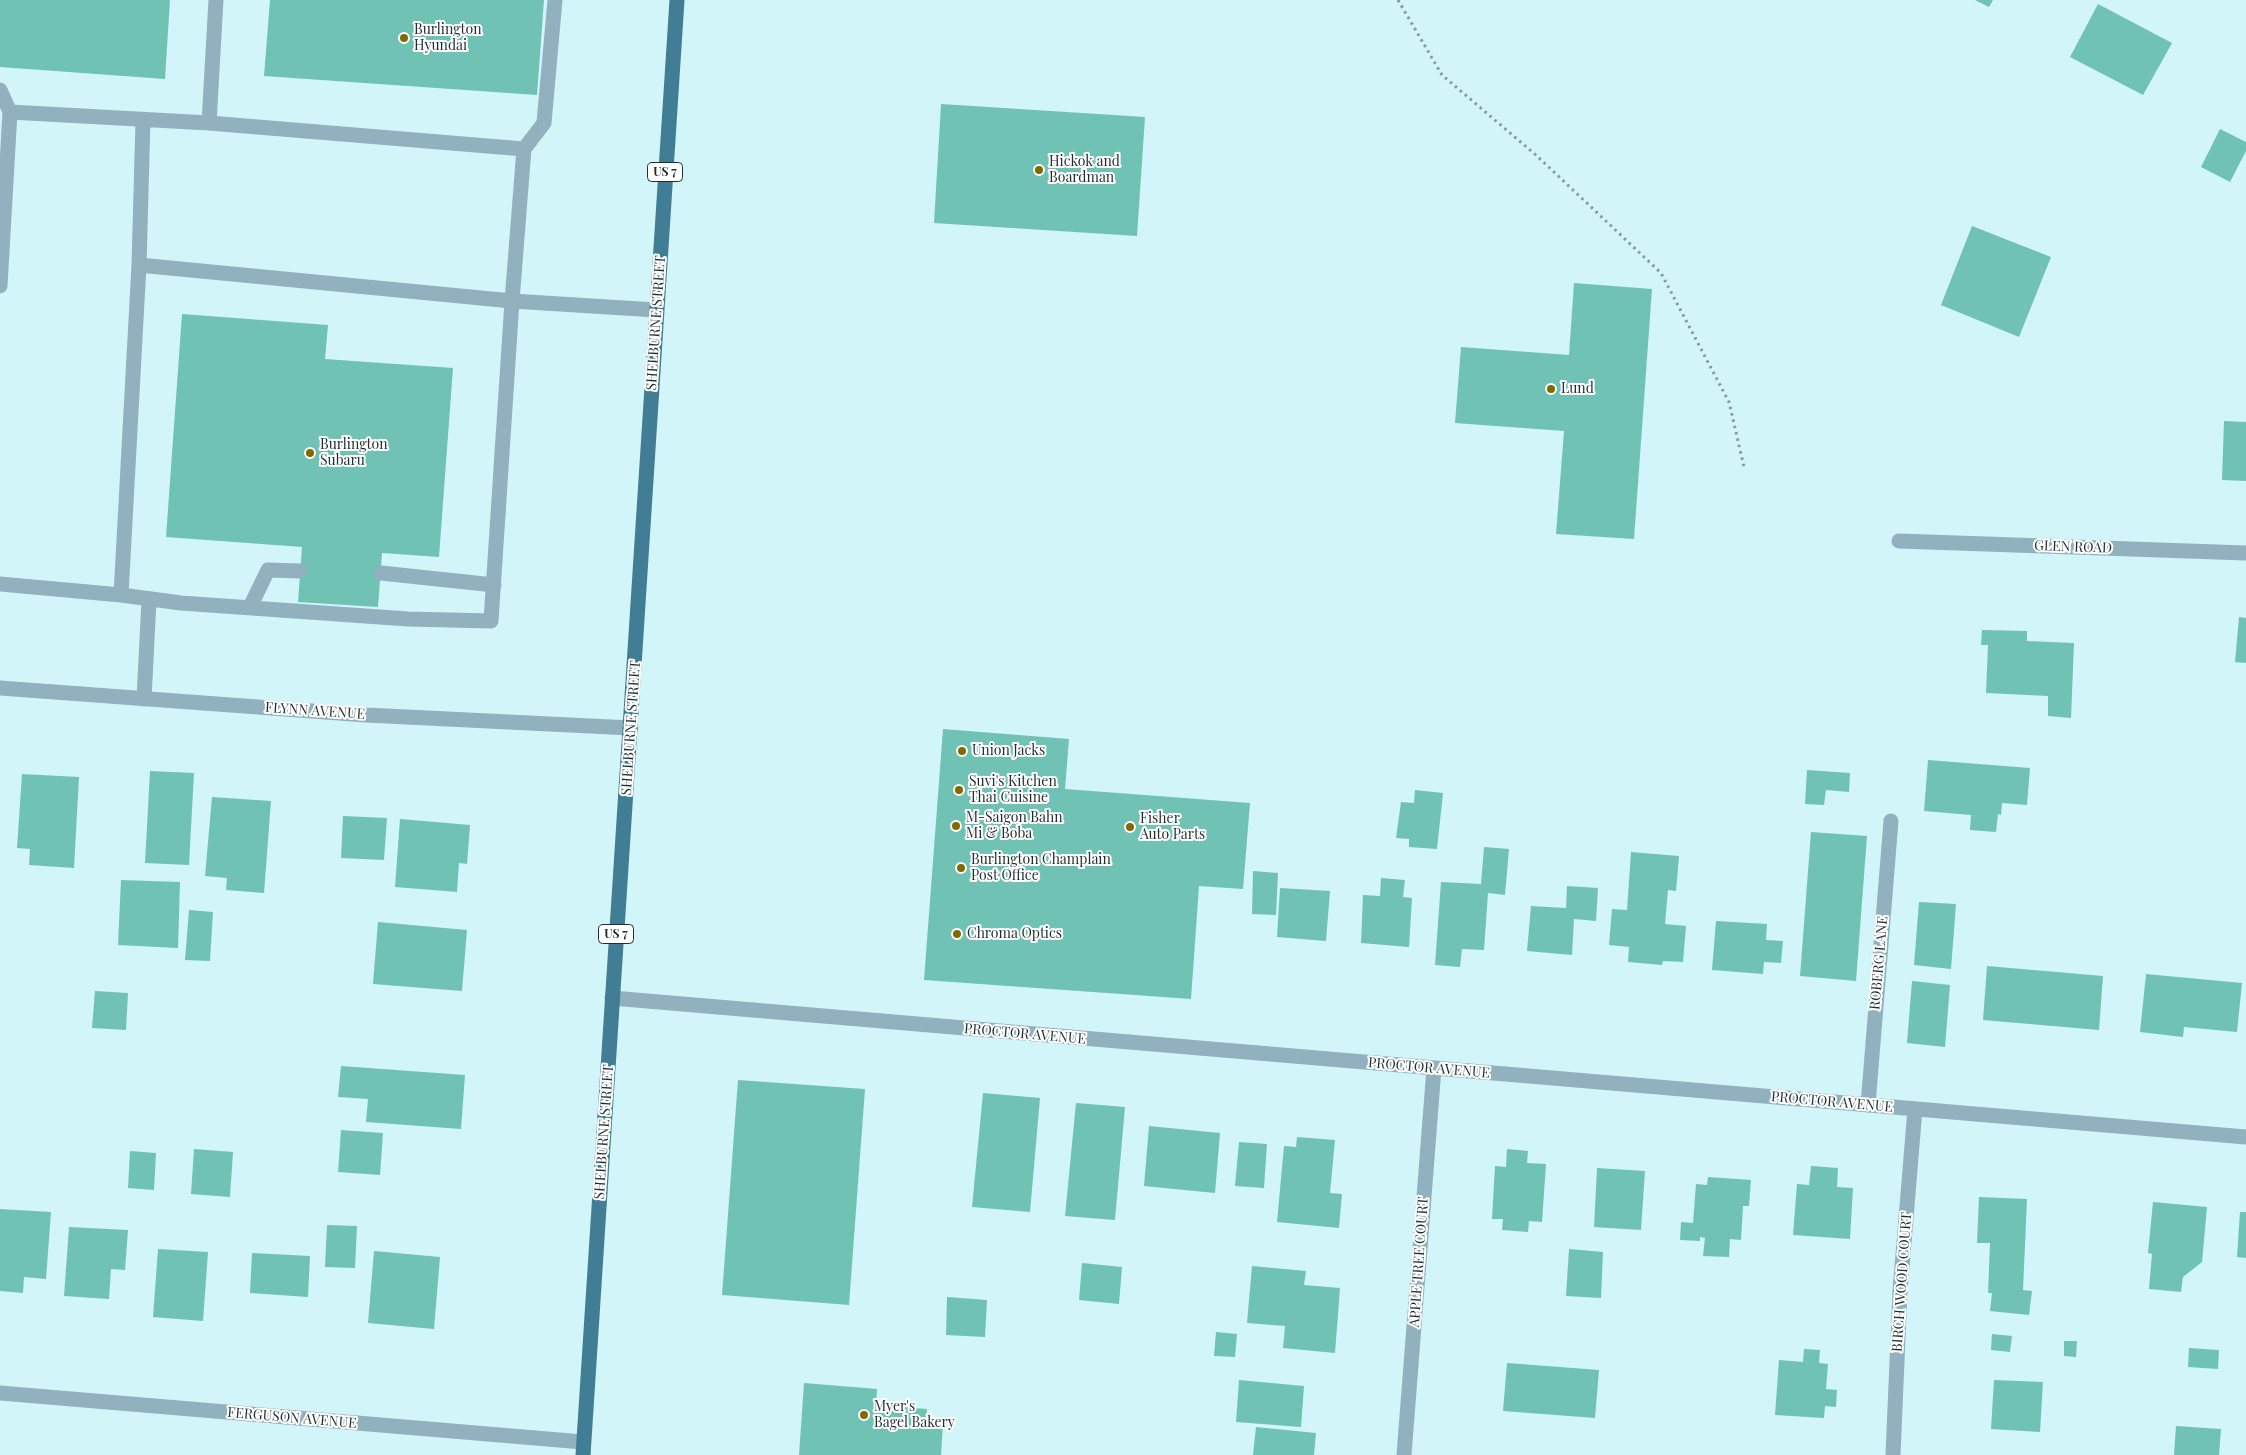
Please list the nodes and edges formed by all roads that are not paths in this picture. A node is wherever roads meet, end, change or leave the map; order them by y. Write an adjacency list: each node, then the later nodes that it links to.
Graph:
1 (216, 0): 7 (street)
2 (555, 0): 8 (street)
3 (677, 0): 12 (main road, SHELBURNE STREET / US 7)
4 (0, 90): 5 (street)
5 (10, 112): 6 (street); 10 (street)
6 (143, 120): 7 (street); 9 (street)
7 (209, 123): 8 (street)
8 (524, 149): 11 (street)
9 (139, 265): 11 (street); 19 (street)
10 (0, 286)
11 (512, 301): 12 (street); 18 (street)
12 (656, 310): 24 (main road, SHELBURNE STREET / US 7)
13 (1899, 541): 14 (street, GLEN ROAD)
14 (2246, 553)
15 (300, 570): 21 (street)
16 (380, 573): 18 (street)
17 (0, 584): 19 (street)
18 (494, 585): 21 (street)
19 (121, 594): 20 (street)
20 (149, 600): 21 (street); 23 (street)
21 (250, 607)
22 (0, 688): 23 (street, FLYNN AVENUE)
23 (144, 699): 24 (street, FLYNN AVENUE)
24 (631, 728): 26 (main road, SHELBURNE STREET / US 7)
25 (1891, 821): 28 (street, ROBERG LANE)
26 (612, 998): 27 (street, PROCTOR AVENUE); 32 (main road, SHELBURNE STREET / US 7)
27 (1434, 1068): 28 (street, PROCTOR AVENUE); 33 (street, APPLE TREE COURT)
28 (1868, 1105): 29 (street, PROCTOR AVENUE)
29 (1916, 1109): 30 (street, PROCTOR AVENUE); 34 (street, BIRCH WOOD COURT)
30 (2246, 1138)
31 (0, 1393): 32 (street, FERGUSON AVENUE)
32 (583, 1448)
33 (1404, 1455)
34 (1893, 1455)

